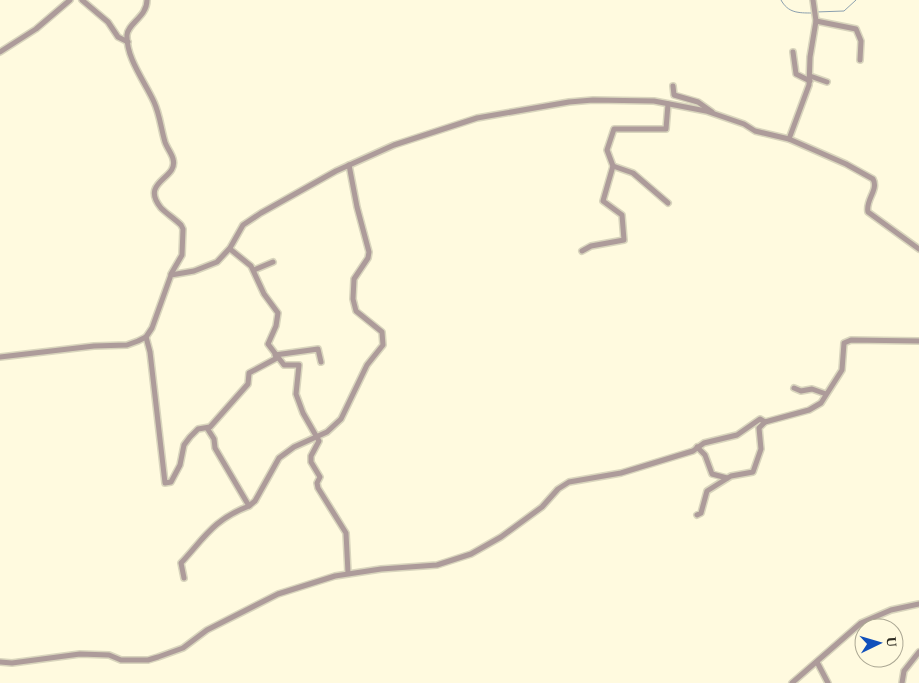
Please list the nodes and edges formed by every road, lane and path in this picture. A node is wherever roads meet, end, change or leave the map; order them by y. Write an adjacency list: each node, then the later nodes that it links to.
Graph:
1 (70, 0): 7 (street)
2 (82, 0): 6 (street)
3 (147, 0): 6 (street)
4 (813, 0): 5 (street)
5 (816, 21): 9 (street); 10 (street)
6 (128, 42): 24 (street)
7 (0, 52)
8 (793, 52): 10 (street)
9 (860, 60)
10 (810, 78): 11 (street); 15 (street)
11 (827, 82)
12 (673, 86): 14 (street)
13 (668, 104): 14 (street); 16 (street); 17 (street)
14 (714, 114): 15 (street)
15 (790, 139): 20 (street)
16 (349, 165): 19 (street); 34 (street)
17 (613, 166): 18 (street); 21 (street)
18 (668, 203)
19 (230, 249): 23 (street); 24 (street)
20 (919, 249)
21 (582, 251)
22 (274, 262): 23 (street)
23 (254, 270): 27 (street)
24 (171, 275): 25 (street)
25 (146, 337): 28 (street); 33 (street)
26 (919, 340): 31 (street)
27 (276, 356): 29 (street); 33 (street); 34 (street)
28 (0, 357)
29 (321, 362)
30 (794, 388): 31 (street)
31 (826, 394): 32 (street)
32 (765, 422): 35 (street); 36 (street)
33 (207, 428): 37 (street)
34 (316, 437): 37 (street); 39 (street)
35 (697, 447): 36 (street); 39 (street)
36 (727, 478): 38 (street)
37 (249, 506): 40 (street)
38 (697, 515)
39 (348, 573): 43 (street)
40 (184, 578)
41 (919, 604): 44 (street)
42 (919, 652): 47 (street)
43 (0, 662)
44 (817, 662): 45 (street); 46 (street)
45 (792, 683)
46 (828, 683)
47 (902, 683)

